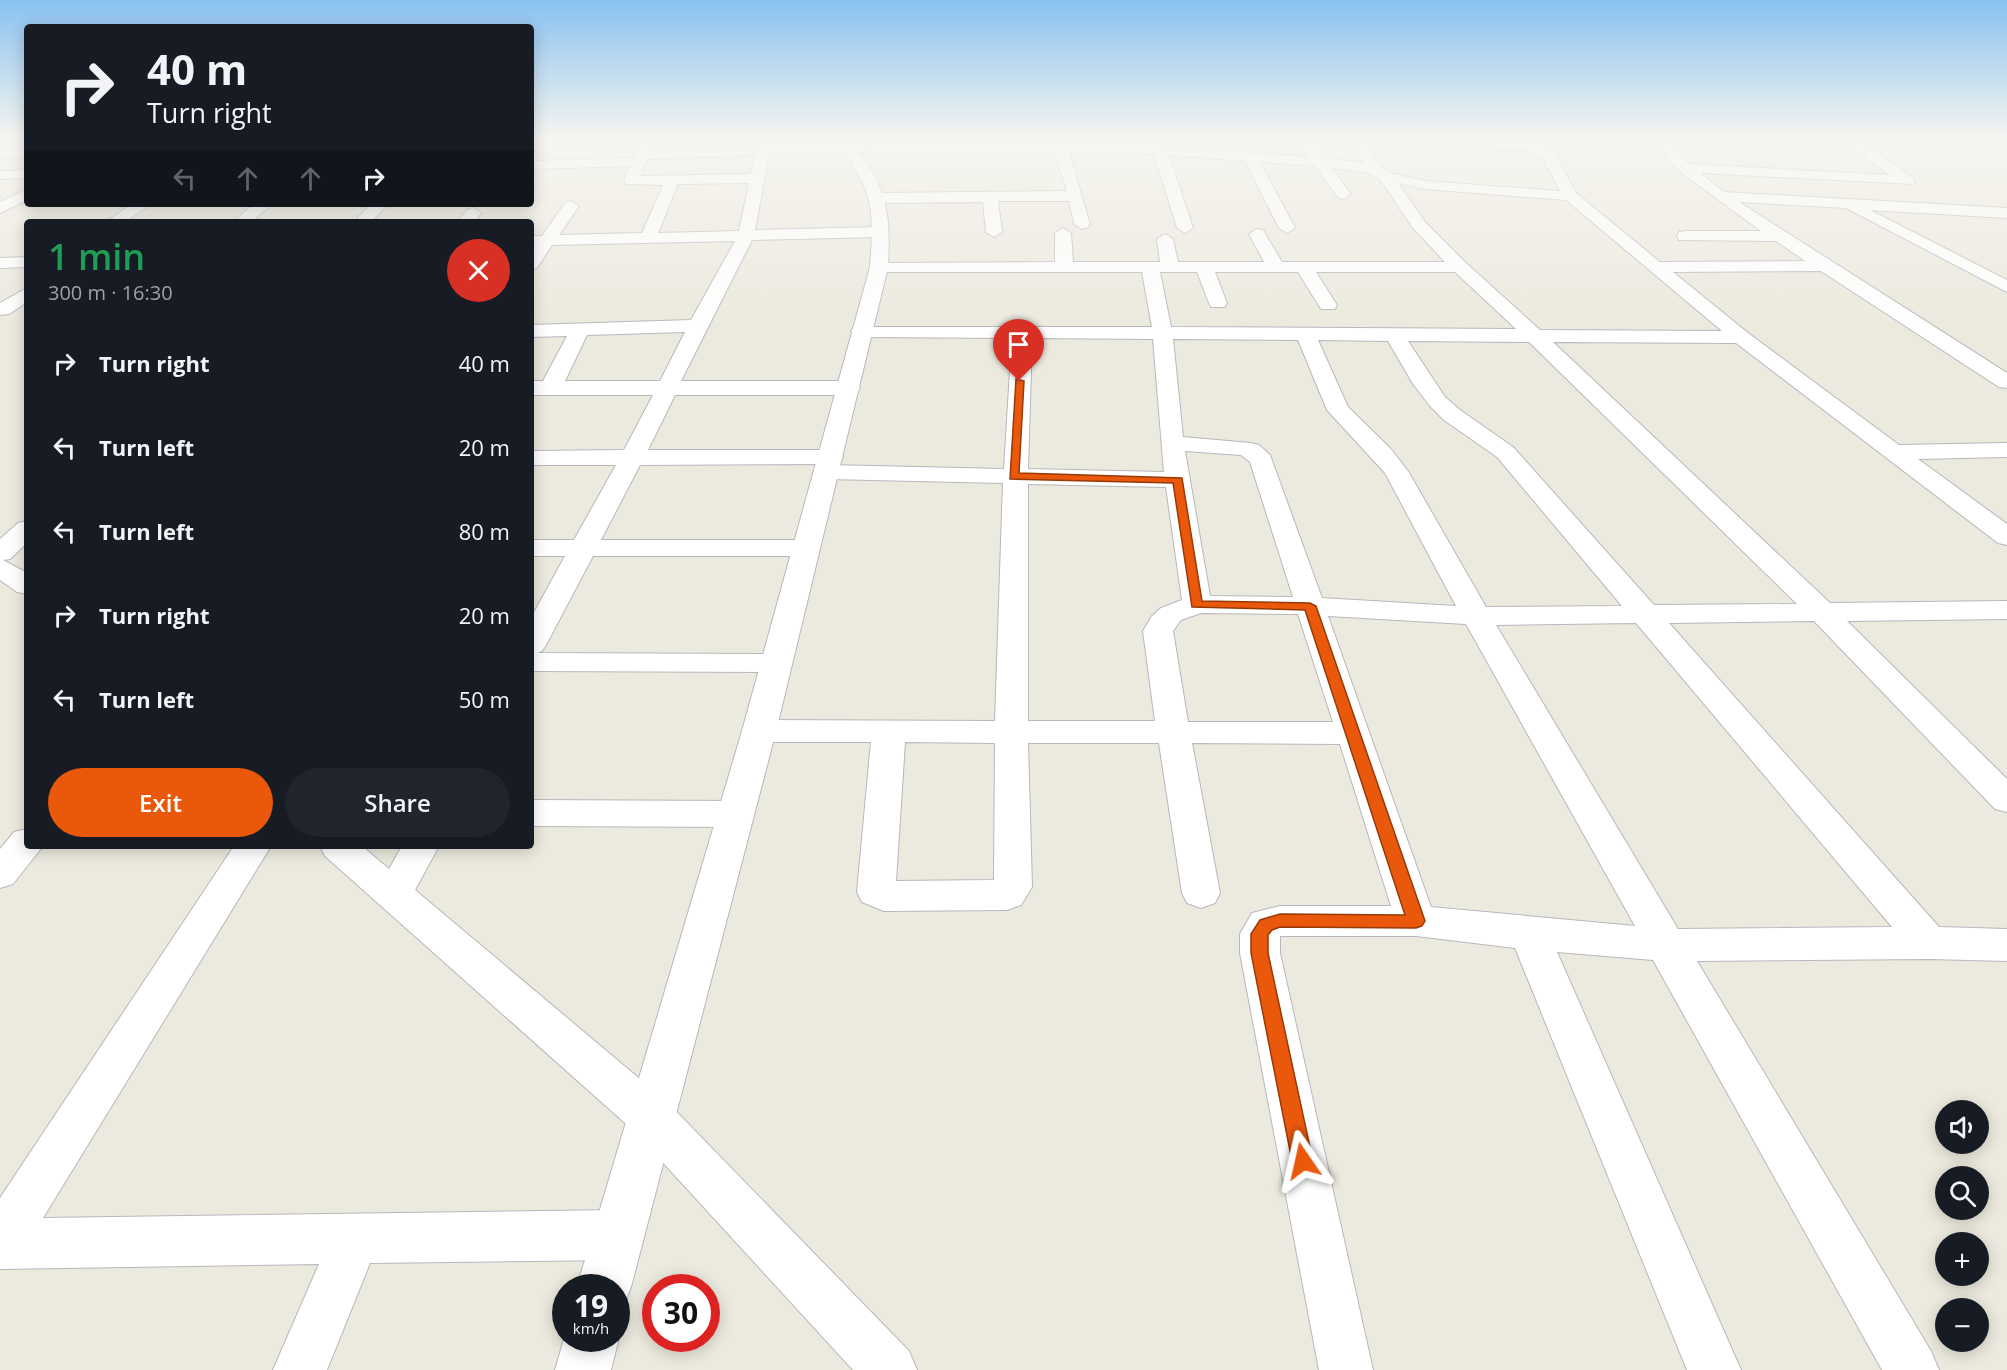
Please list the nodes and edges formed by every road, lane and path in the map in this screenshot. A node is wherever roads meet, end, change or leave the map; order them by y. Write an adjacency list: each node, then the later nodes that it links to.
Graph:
1 (14, 201): 19 (street)
2 (664, 201): 37 (street)
3 (753, 201): 34 (street)
4 (878, 201): 30 (street)
5 (990, 201): 31 (street)
6 (1077, 201): 27 (street)
7 (1179, 201): 28 (street)
8 (1276, 201): 29 (street)
9 (1401, 201): 49 (street)
10 (1576, 201): 50 (street)
11 (1726, 201): 36 (street)
12 (1822, 201): 14 (street)
13 (1937, 201): 20 (street)
14 (1844, 202): 20 (street); 52 (street)
15 (571, 206): 39 (street)
16 (137, 207): 23 (street)
17 (260, 207): 24 (street)
18 (377, 207): 25 (street)
19 (0, 208)
20 (1950, 210): 21 (street)
21 (1989, 212): 22 (street); 26 (street)
22 (2007, 213)
23 (119, 219)
24 (245, 219)
25 (365, 219)
26 (2007, 220)
27 (1082, 224)
28 (1185, 228)
29 (1287, 228)
30 (880, 232): 34 (street); 42 (street)
31 (994, 232)
32 (1063, 233): 44 (street)
33 (1257, 234): 47 (street)
34 (746, 235): 37 (street); 58 (street)
35 (1685, 236): 36 (street)
36 (1779, 236): 41 (street)
37 (648, 238): 39 (street)
38 (1165, 239): 45 (street)
39 (539, 240): 40 (street)
40 (534, 255)
41 (1823, 266): 50 (street); 68 (street)
42 (879, 267): 43 (street); 60 (street)
43 (982, 267): 44 (street); 51 (street)
44 (1064, 267): 45 (street)
45 (1160, 267): 46 (street); 64 (street)
46 (1204, 267): 47 (street); 54 (street)
47 (1276, 267): 48 (street)
48 (1304, 267): 49 (street); 55 (street)
49 (1460, 267): 66 (street)
50 (1655, 267): 67 (street)
51 (981, 286)
52 (2007, 287)
53 (24, 296): 56 (street)
54 (1218, 303)
55 (1328, 305)
56 (1, 310): 57 (street)
57 (24, 310)
58 (698, 326): 59 (street); 69 (street)
59 (580, 330): 61 (street); 70 (street)
60 (861, 331): 62 (street); 71 (street)
61 (534, 332)
62 (1022, 334): 64 (street); 78 (street)
63 (1305, 334): 64 (street); 65 (street); 93 (street)
64 (1163, 335): 72 (street)
65 (1395, 335): 66 (street); 91 (street)
66 (1535, 336): 67 (street); 92 (street)
67 (1741, 337): 74 (street)
68 (2007, 382)
69 (668, 386): 70 (street); 71 (street); 76 (street)
70 (541, 388)
71 (849, 388): 77 (street)
72 (1172, 443): 79 (street); 89 (street)
73 (2007, 450): 74 (street)
74 (1894, 452): 80 (street)
75 (534, 458): 76 (street)
76 (632, 458): 77 (street); 83 (street)
77 (829, 464): 78 (street); 84 (street)
78 (1014, 476): 79 (street); 99 (street)
79 (1178, 480): 88 (street)
80 (2001, 528)
81 (24, 532): 85 (street)
82 (534, 548): 83 (street)
83 (585, 548): 84 (street); 94 (street)
84 (807, 548): 96 (street)
85 (0, 553)
86 (0, 568): 87 (street)
87 (24, 584)
88 (1197, 604): 89 (street); 100 (street)
89 (1310, 606): 93 (street); 101 (street)
90 (2004, 612): 92 (street)
91 (1646, 614): 92 (street); 93 (street); 114 (street)
92 (1823, 614): 102 (street)
93 (1476, 616): 115 (street)
94 (534, 640)
95 (534, 662): 96 (street)
96 (776, 663): 97 (street)
97 (759, 731): 98 (street); 104 (street)
98 (889, 732): 99 (street); 99 (street)
99 (1011, 732): 100 (street)
100 (1172, 733): 101 (street); 110 (street)
101 (1353, 733): 112 (street)
102 (2007, 800)
103 (534, 813): 104 (street)
104 (736, 814): 117 (street)
105 (24, 846): 109 (street)
106 (252, 849): 120 (street)
107 (342, 849): 111 (street)
108 (418, 849): 111 (street)
109 (0, 874)
110 (1201, 893)
111 (394, 894): 117 (street)
112 (1416, 921): 113 (street); 126 (street)
113 (1529, 934): 115 (street); 127 (street)
114 (1929, 943): 115 (street); 116 (street)
115 (1665, 945): 128 (street)
116 (2004, 948)
117 (650, 1116): 118 (street); 125 (street)
118 (617, 1234): 119 (street); 121 (street)
119 (355, 1239): 120 (street); 123 (street)
120 (0, 1243)
121 (607, 1274)
122 (588, 1352): 124 (street)
123 (300, 1370)
124 (583, 1370)
125 (890, 1370)
126 (1346, 1370)
127 (1714, 1370)
128 (1912, 1370)

